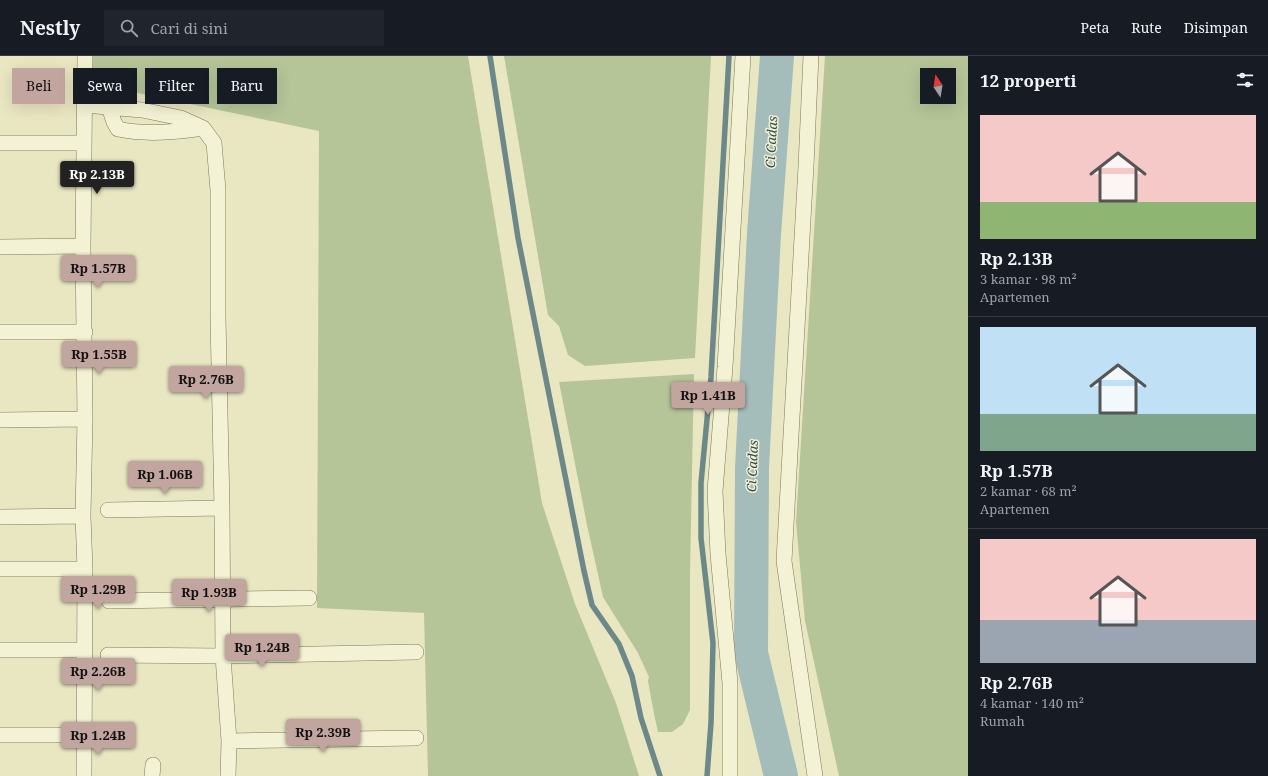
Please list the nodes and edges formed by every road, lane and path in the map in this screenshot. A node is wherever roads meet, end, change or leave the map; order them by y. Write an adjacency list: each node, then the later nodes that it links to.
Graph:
1 (85, 56): 4 (street)
2 (743, 56): 36 (street)
3 (810, 56): 37 (street)
4 (85, 68)
5 (85, 104): 6 (street); 9 (street)
6 (109, 107): 7 (street); 7 (street)
7 (203, 128): 16 (street)
8 (0, 143): 9 (street)
9 (84, 143): 10 (street)
10 (83, 246): 11 (street); 13 (street)
11 (0, 247)
12 (0, 332): 13 (street)
13 (85, 332): 14 (street)
14 (85, 419): 15 (street); 18 (street)
15 (0, 420)
16 (222, 508): 17 (street); 23 (street)
17 (108, 510)
18 (83, 516): 19 (street); 21 (street)
19 (0, 517)
20 (0, 569): 21 (street)
21 (85, 569): 26 (street)
22 (309, 598): 23 (street)
23 (223, 599): 24 (street); 29 (street)
24 (109, 601)
25 (0, 650): 26 (street)
26 (84, 650): 31 (street)
27 (416, 652): 29 (street)
28 (108, 655): 29 (street)
29 (223, 656): 33 (street)
30 (0, 735): 31 (street)
31 (85, 735): 34 (street)
32 (416, 738): 33 (street)
33 (228, 741): 35 (street)
34 (84, 776)
35 (228, 776)
36 (730, 776)
37 (815, 776)

